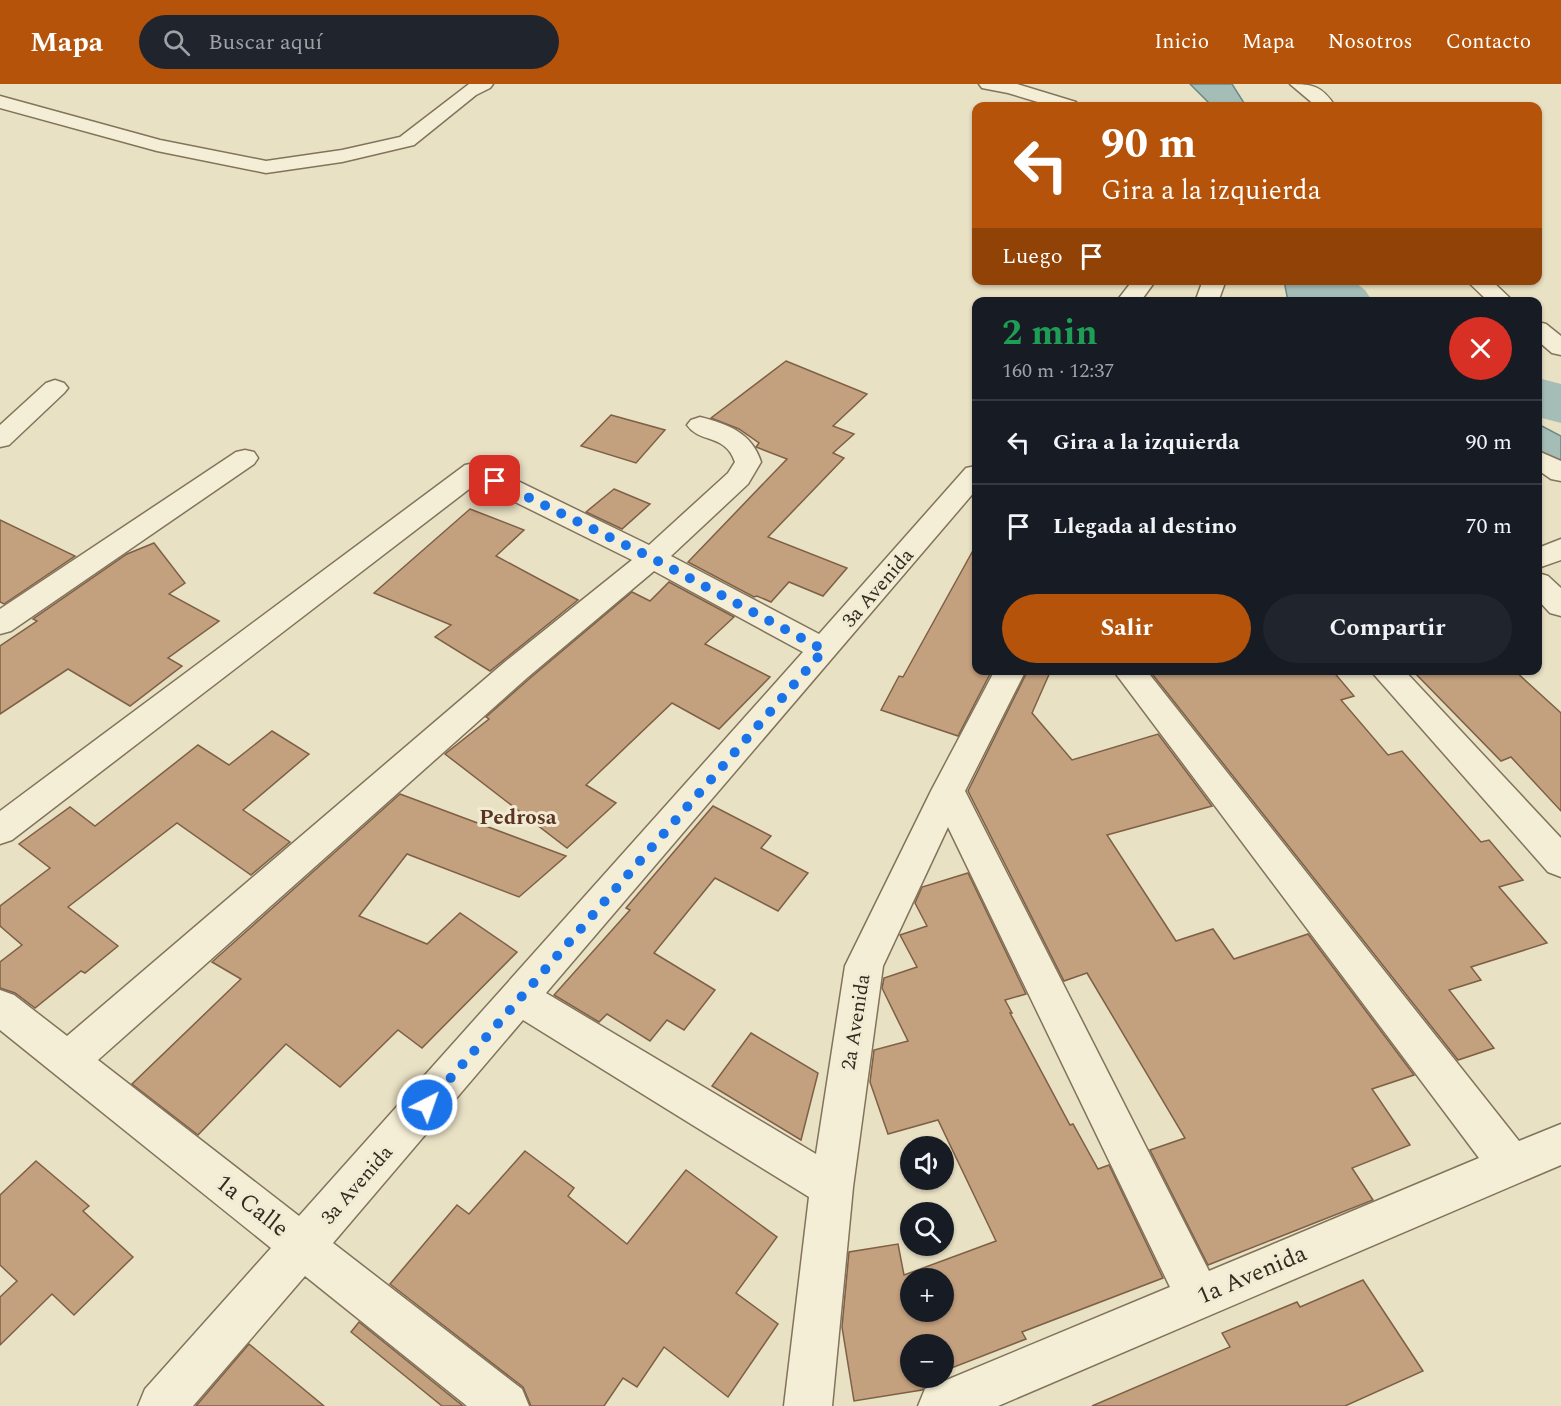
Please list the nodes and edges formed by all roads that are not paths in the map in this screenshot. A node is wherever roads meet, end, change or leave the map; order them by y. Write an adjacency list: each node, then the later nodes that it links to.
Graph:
1 (484, 84): 4 (street)
2 (988, 84): 5 (street)
3 (1299, 84): 6 (street)
4 (0, 102)
5 (1056, 102)
6 (1322, 102)
7 (1141, 285): 9 (street)
8 (1483, 285): 10 (street)
9 (1131, 297)
10 (1497, 297)
11 (1542, 332): 12 (street)
12 (1561, 348)
13 (54, 388): 15 (street)
14 (700, 424): 22 (street)
15 (0, 439)
16 (245, 458): 25 (street)
17 (1542, 461): 18 (street)
18 (1561, 473)
19 (972, 479): 26 (street, 3a Avenida)
20 (1561, 548): 21 (street)
21 (1542, 557)
22 (652, 558): 26 (street); 31 (street); 35 (street)
23 (1542, 587): 24 (street)
24 (1561, 606)
25 (0, 624)
26 (824, 650): 33 (street, 3a Avenida)
27 (1008, 675): 30 (street, 2a Avenida)
28 (1132, 675): 37 (street)
29 (1390, 675): 32 (street)
30 (948, 791): 38 (street, 2a Avenida); 40 (street)
31 (0, 830)
32 (1561, 862)
33 (520, 998): 38 (street); 39 (street, 3a Avenida)
34 (0, 1006): 35 (street, 1a Calle)
35 (68, 1061): 39 (street, 1a Calle)
36 (1561, 1143): 37 (street, 1a Avenida)
37 (1510, 1164): 40 (street, 1a Avenida)
38 (832, 1187): 43 (street, 2a Avenida)
39 (303, 1247): 41 (street, 3a Avenida); 42 (street, 1a Calle)
40 (1199, 1298): 44 (street, 1a Avenida)
41 (162, 1406)
42 (505, 1406)
43 (808, 1406)
44 (942, 1406)

